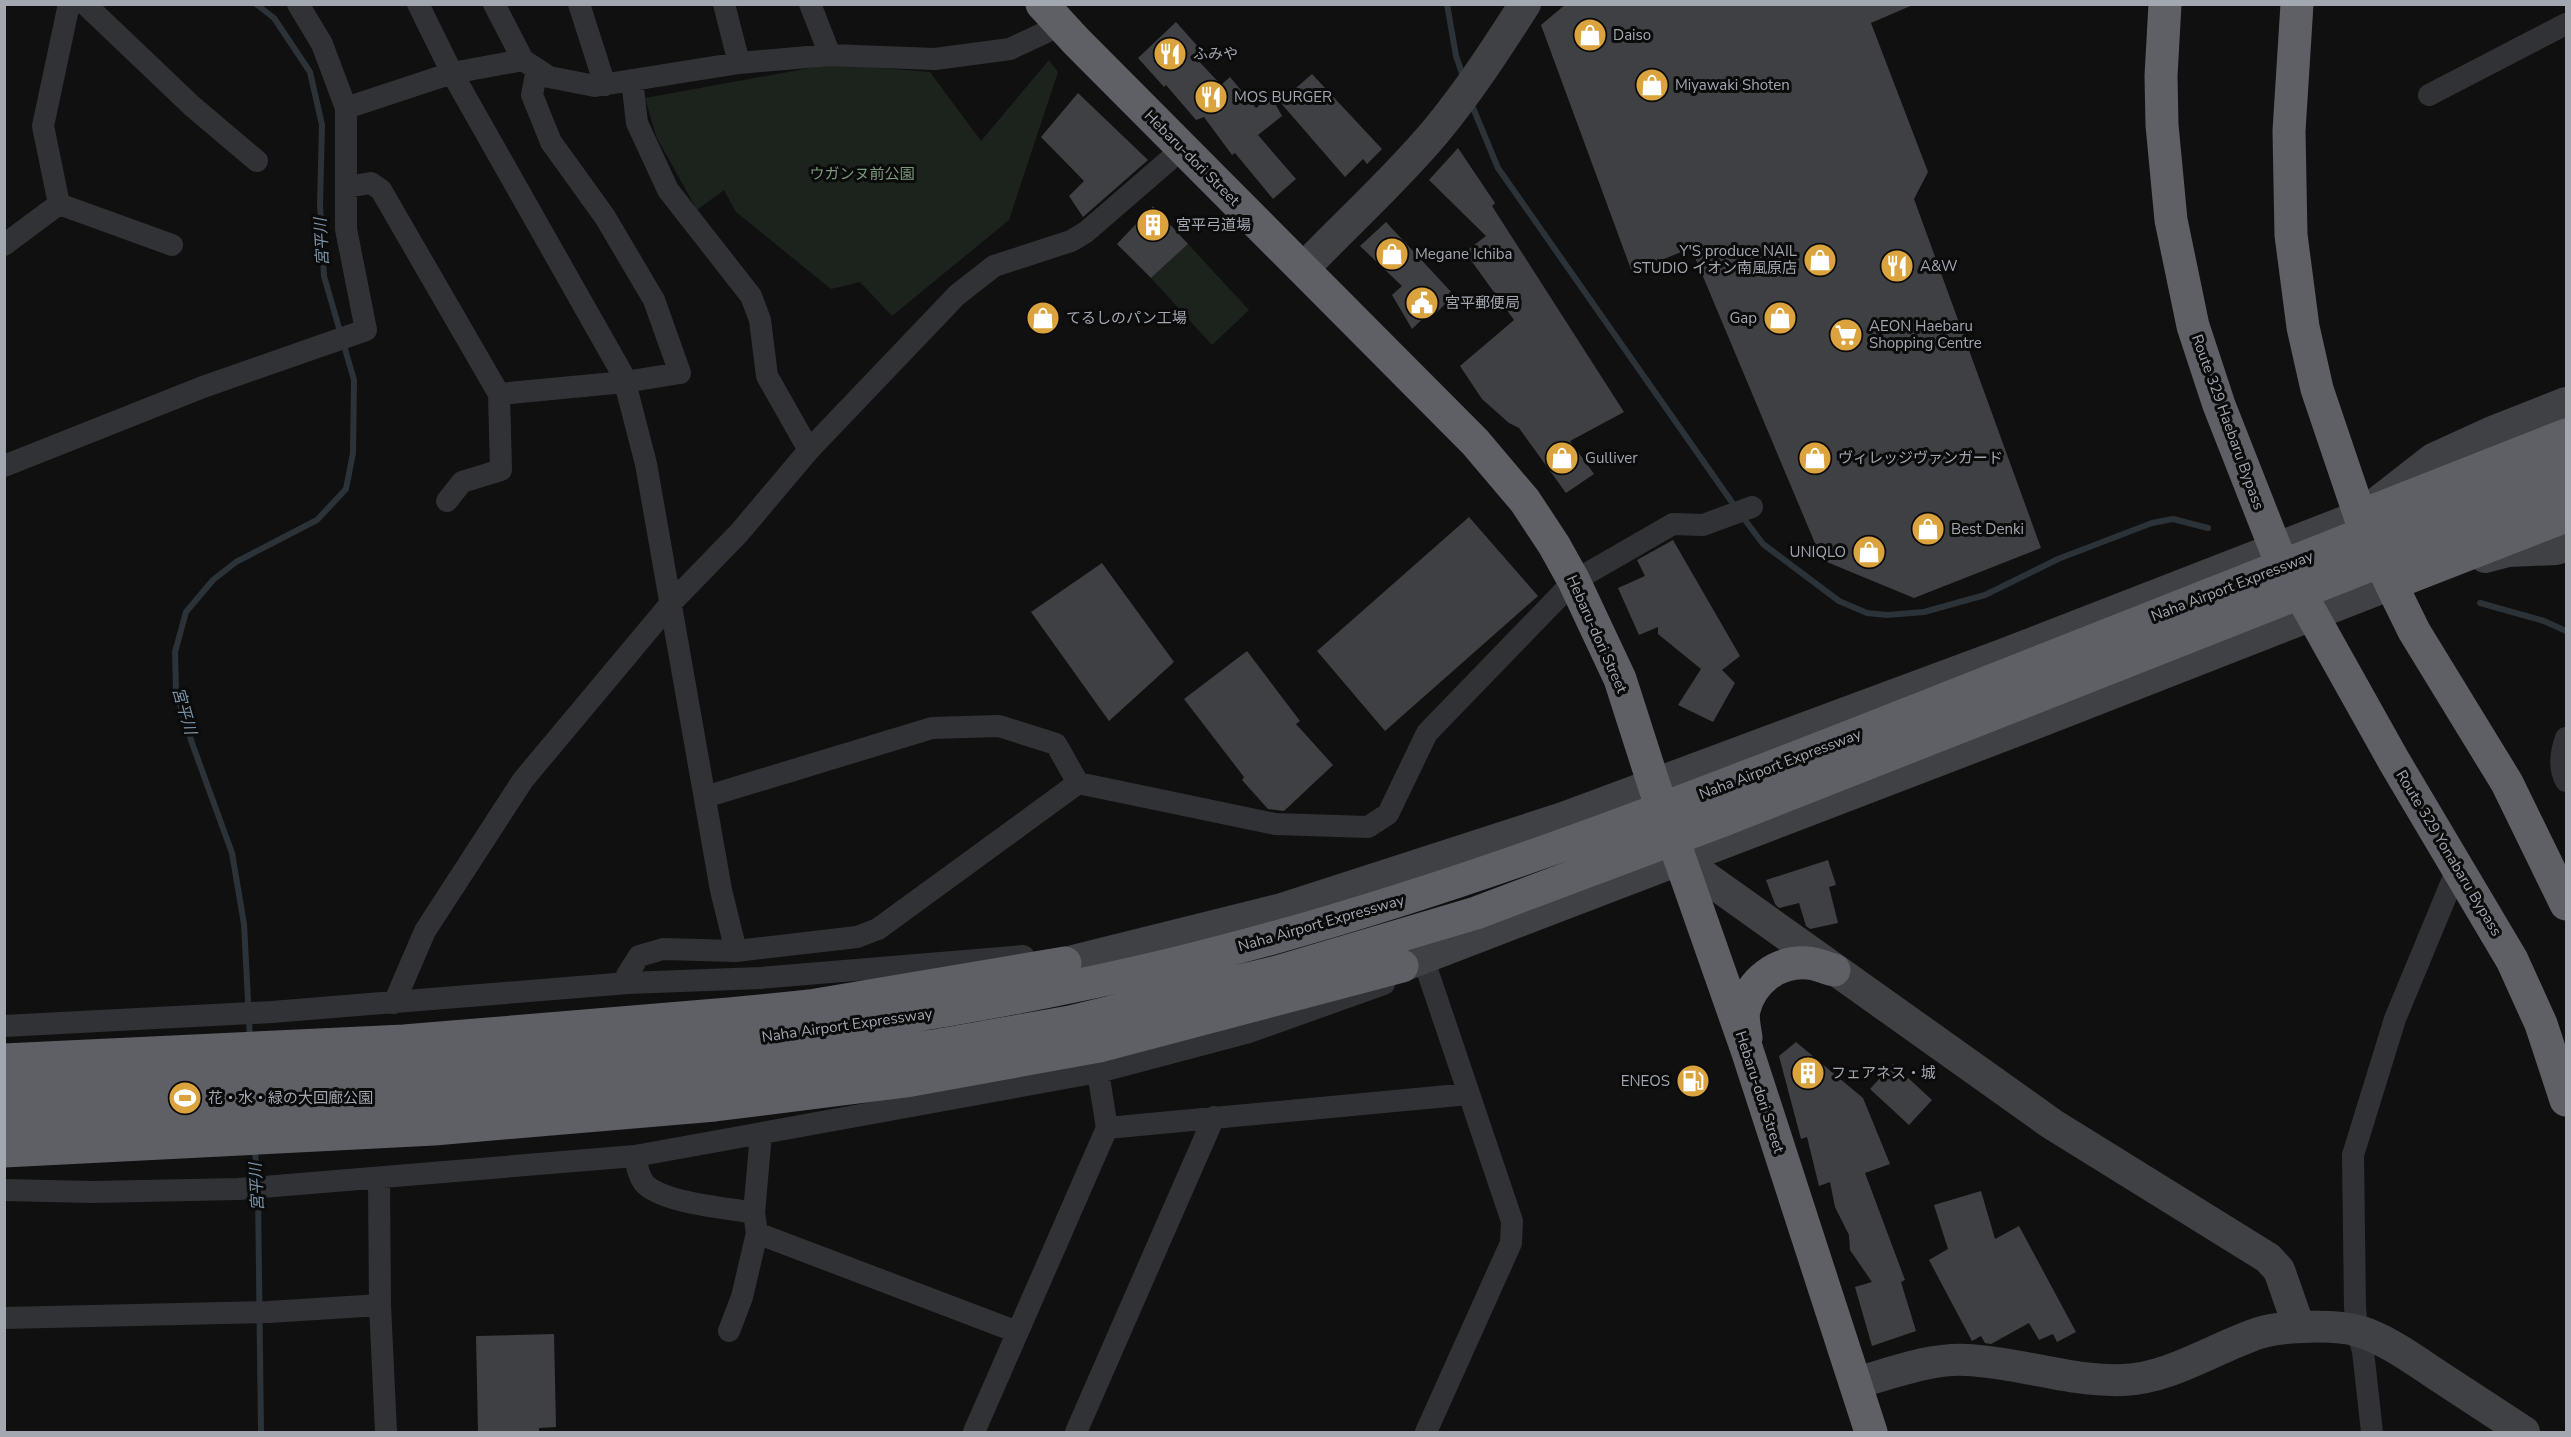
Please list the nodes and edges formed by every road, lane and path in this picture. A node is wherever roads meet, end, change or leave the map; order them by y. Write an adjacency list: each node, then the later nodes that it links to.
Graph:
1 (69, 4): 25 (street)
2 (85, 4): 23 (street)
3 (298, 4): 21 (street)
4 (418, 4): 17 (street)
5 (494, 4): 16 (street)
6 (579, 4): 19 (street)
7 (724, 4): 15 (street)
8 (810, 4): 14 (street)
9 (1525, 4): 28 (street)
10 (2165, 4): 42 (highway, Route 329 Haebaru Bypass)
11 (2297, 4): 39 (highway)
12 (1052, 15): 14 (street); 22 (highway, Hebaru-dori Street)
13 (2566, 24): 20 (street)
14 (830, 55): 15 (street)
15 (739, 63): 18 (street)
16 (530, 64): 17 (street); 19 (street); 29 (street)
17 (452, 73): 21 (street); 29 (street)
18 (632, 80): 19 (street); 33 (street)
19 (605, 85)
20 (2429, 95)
21 (346, 108): 24 (street)
22 (1183, 148): 28 (highway, Hebaru-dori Street); 33 (street)
23 (257, 161)
24 (346, 187): 30 (street); 35 (street)
25 (59, 204): 26 (street); 27 (street)
26 (4, 245)
27 (172, 245)
28 (1303, 269): 44 (highway, Hebaru-dori Street)
29 (625, 382): 30 (street); 45 (street)
30 (499, 394): 37 (street)
31 (2566, 403): 39 (street)
32 (2566, 435): 39 (highway)
33 (809, 450): 45 (street)
34 (2566, 454): 65 (highway, Naha Airport Expressway, bridge)
35 (4, 466)
36 (2566, 488): 69 (highway, Naha Airport Expressway, bridge)
37 (447, 501)
38 (1749, 509): 44 (street)
39 (2360, 516): 42 (street); 43 (highway)
40 (2566, 516): 43 (highway)
41 (2566, 546): 43 (street)
42 (2276, 550): 46 (highway, Route 329 Haebaru Bypass); 50 (street)
43 (2405, 578): 46 (street); 54 (highway)
44 (1574, 581): 49 (street); 50 (highway, Hebaru-dori Street)
45 (671, 603): 51 (street); 60 (street)
46 (2311, 616): 52 (street); 53 (highway, Route 329 Yonabaru Bypass)
47 (2566, 738): 48 (street)
48 (2566, 781)
49 (1078, 783): 51 (street); 55 (street)
50 (1654, 786): 52 (highway, Hebaru-dori Street); 57 (street)
51 (705, 797): 55 (street)
52 (1680, 859): 56 (street); 58 (street); 62 (highway, Hebaru-dori Street)
53 (2458, 867): 67 (highway, Route 329 Yonabaru Bypass); 80 (street)
54 (2566, 904)
55 (736, 951): 59 (street)
56 (1413, 962): 64 (street); 66 (street); 72 (highway)
57 (1065, 963): 59 (street); 63 (highway)
58 (1834, 970): 62 (highway); 79 (street)
59 (628, 983): 60 (street)
60 (394, 1003): 61 (street)
61 (4, 1026)
62 (1746, 1050): 83 (highway, Hebaru-dori Street)
63 (4, 1060)
64 (1098, 1072): 70 (street); 71 (street)
65 (4, 1090)
66 (1469, 1094): 68 (street); 87 (street)
67 (2566, 1100)
68 (1214, 1117): 70 (street); 86 (street)
69 (4, 1122)
70 (1107, 1128): 82 (street)
71 (761, 1134): 73 (street); 76 (street)
72 (4, 1151)
73 (635, 1156): 74 (street); 76 (street)
74 (379, 1179): 75 (street); 77 (street)
75 (4, 1190)
76 (756, 1223): 81 (street); 82 (street)
77 (380, 1305): 78 (street); 84 (street)
78 (4, 1318)
79 (2299, 1327): 80 (street); 83 (street)
80 (2357, 1330): 89 (street); 90 (street)
81 (729, 1331)
82 (1017, 1332): 85 (street)
83 (1855, 1383): 88 (highway, Hebaru-dori Street)
84 (386, 1432)
85 (974, 1432)
86 (1076, 1432)
87 (1426, 1432)
88 (1871, 1432)
89 (2372, 1432)
90 (2524, 1432)

